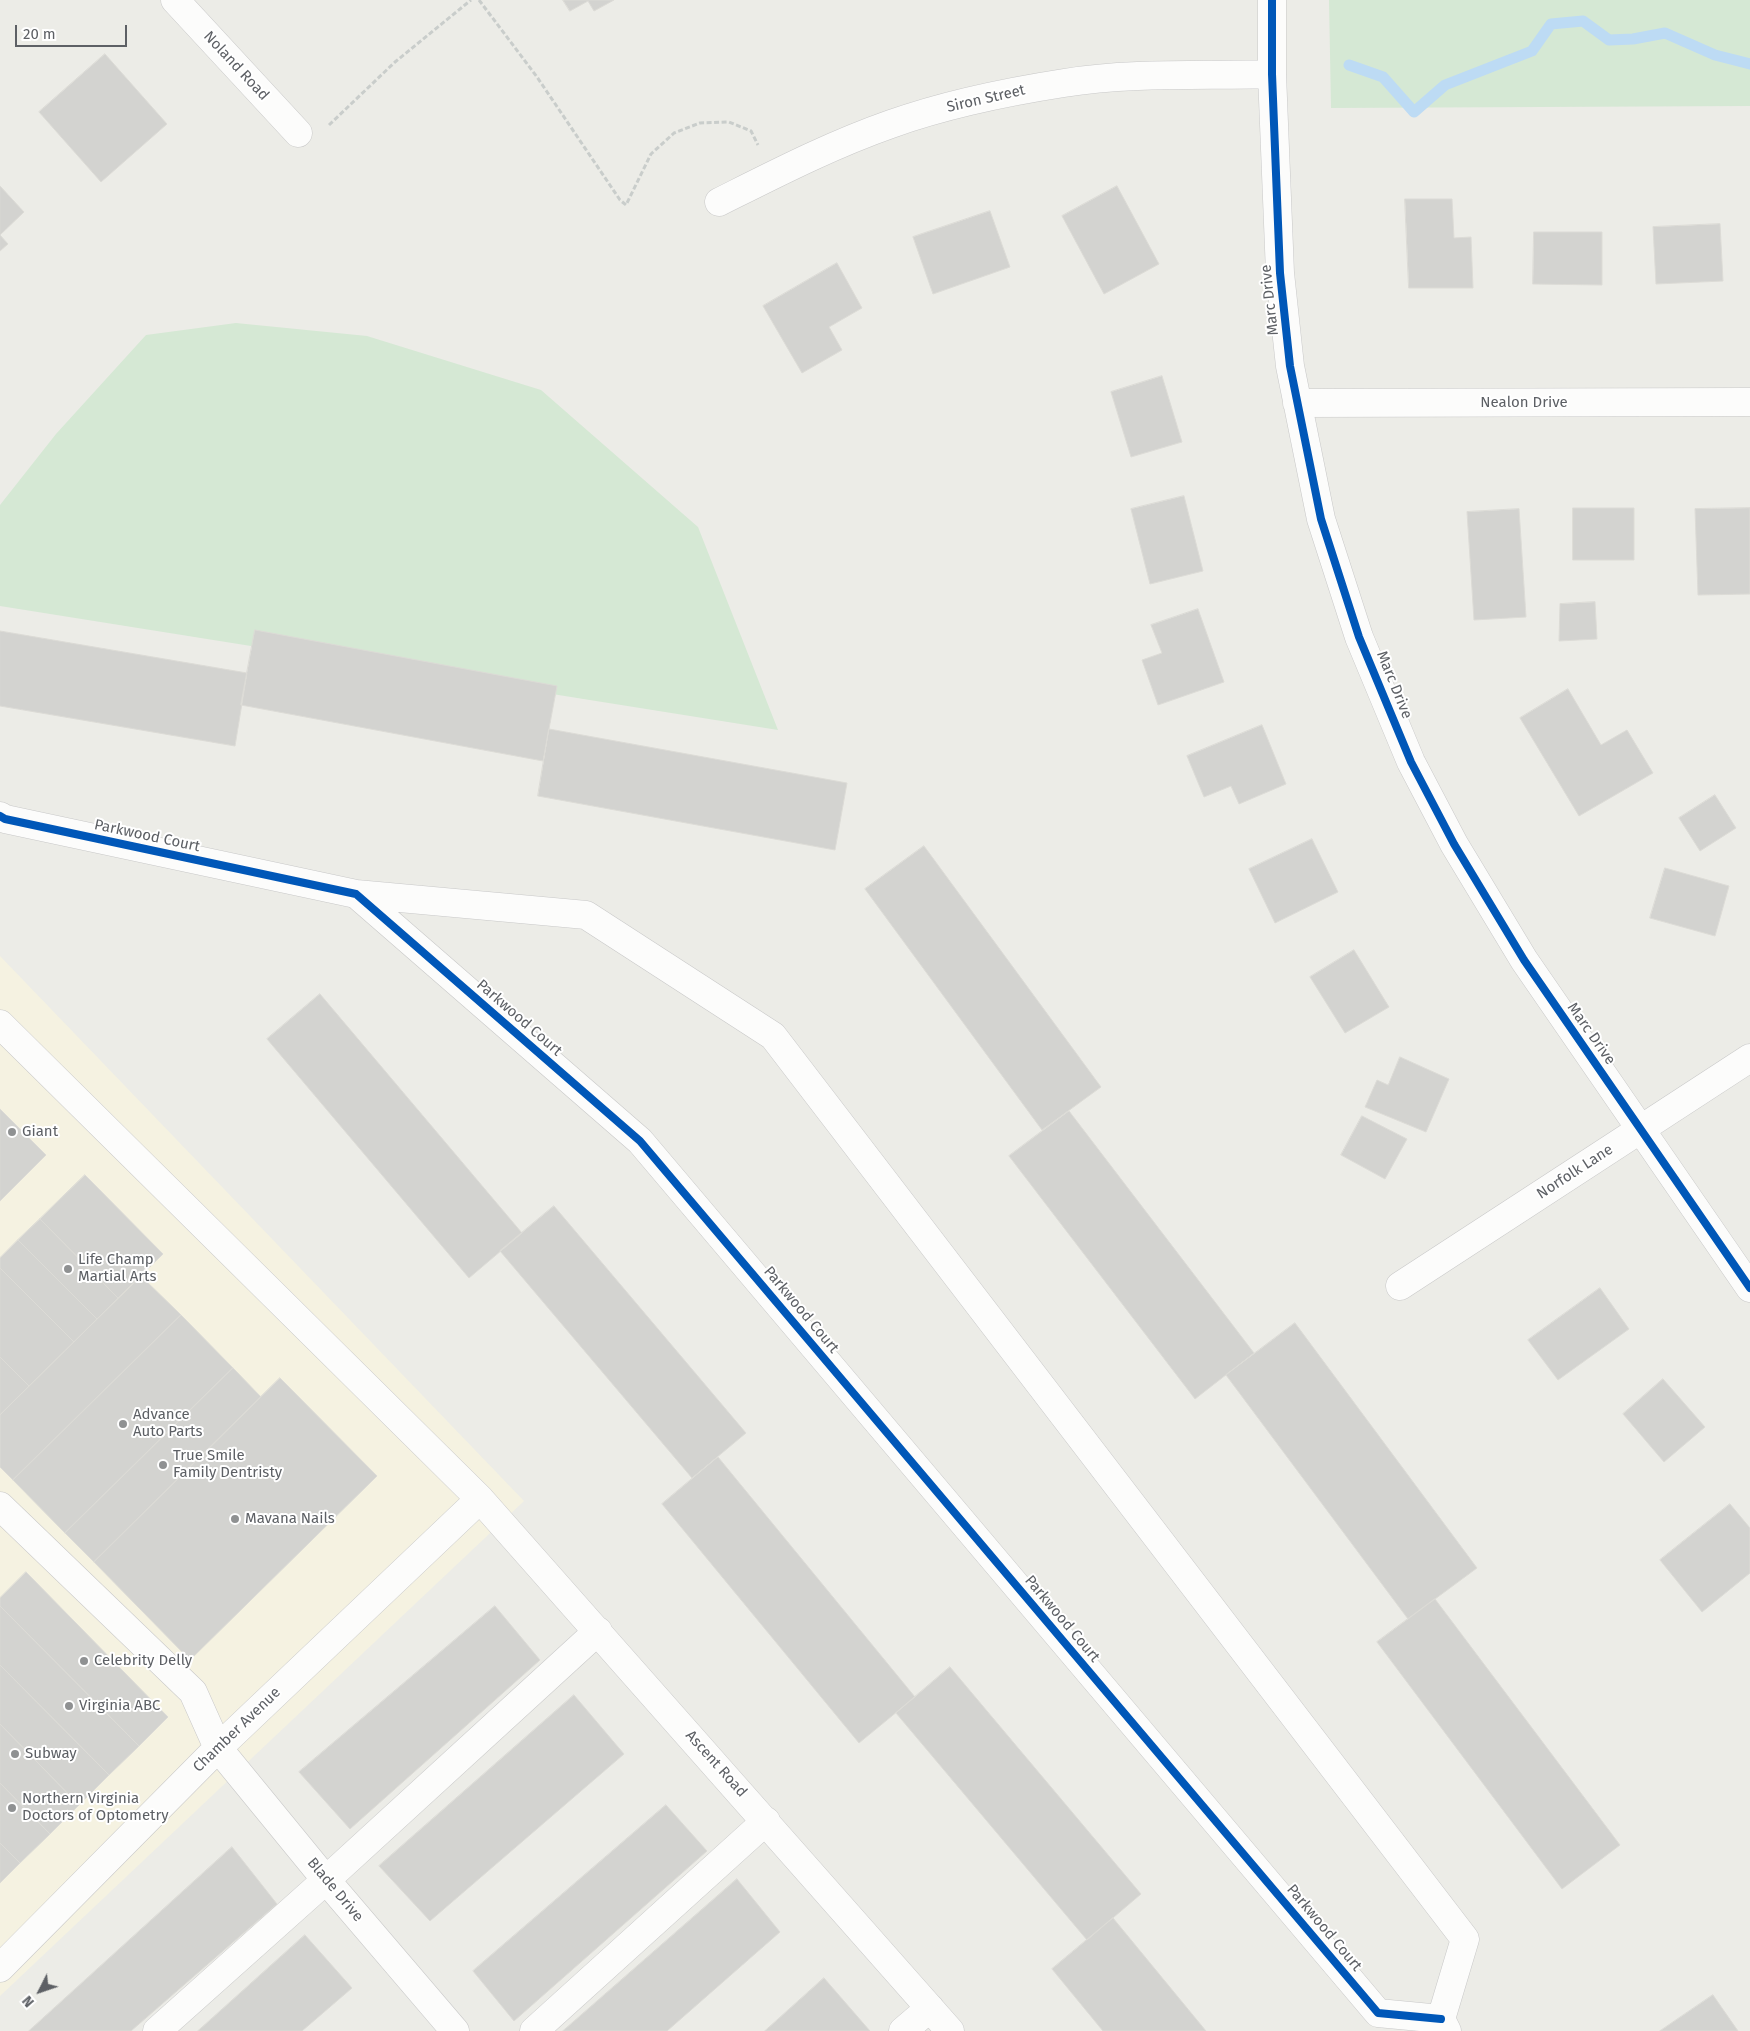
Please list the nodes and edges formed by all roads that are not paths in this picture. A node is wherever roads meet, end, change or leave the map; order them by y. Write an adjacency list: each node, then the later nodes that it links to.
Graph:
1 (175, 0): 4 (street, Noland Road)
2 (1272, 0): 3 (street, Marc Drive)
3 (1272, 74): 5 (street, Siron Street); 7 (street, Marc Drive)
4 (298, 133)
5 (719, 202)
6 (1750, 402): 7 (street, Nealon Drive)
7 (1297, 403): 12 (street, Marc Drive)
8 (0, 816): 9 (street, Parkwood Court)
9 (356, 894): 23 (street, Parkwood Court); 23 (street, Parkwood Court)
10 (0, 1024): 15 (street, Ascent Road)
11 (1750, 1058): 12 (street, Norfolk Lane)
12 (1640, 1129): 13 (street, Norfolk Lane); 14 (street, Marc Drive)
13 (1400, 1286)
14 (1750, 1288)
15 (480, 1498): 17 (street, Ascent Road); 18 (street, Chamber Avenue)
16 (3, 1515): 18 (street, Blade Drive)
17 (598, 1631): 19 (street, Ascent Road); 20 (street)
18 (218, 1748): 20 (street, Blade Drive); 21 (street, Chamber Avenue)
19 (766, 1821): 22 (street, Ascent Road); 26 (street)
20 (326, 1880): 24 (street); 25 (street, Blade Drive)
21 (0, 1968)
22 (930, 2008): 27 (street); 28 (street, Ascent Road)
23 (1444, 2025)
24 (157, 2031)
25 (455, 2031)
26 (534, 2031)
27 (903, 2031)
28 (950, 2031)

